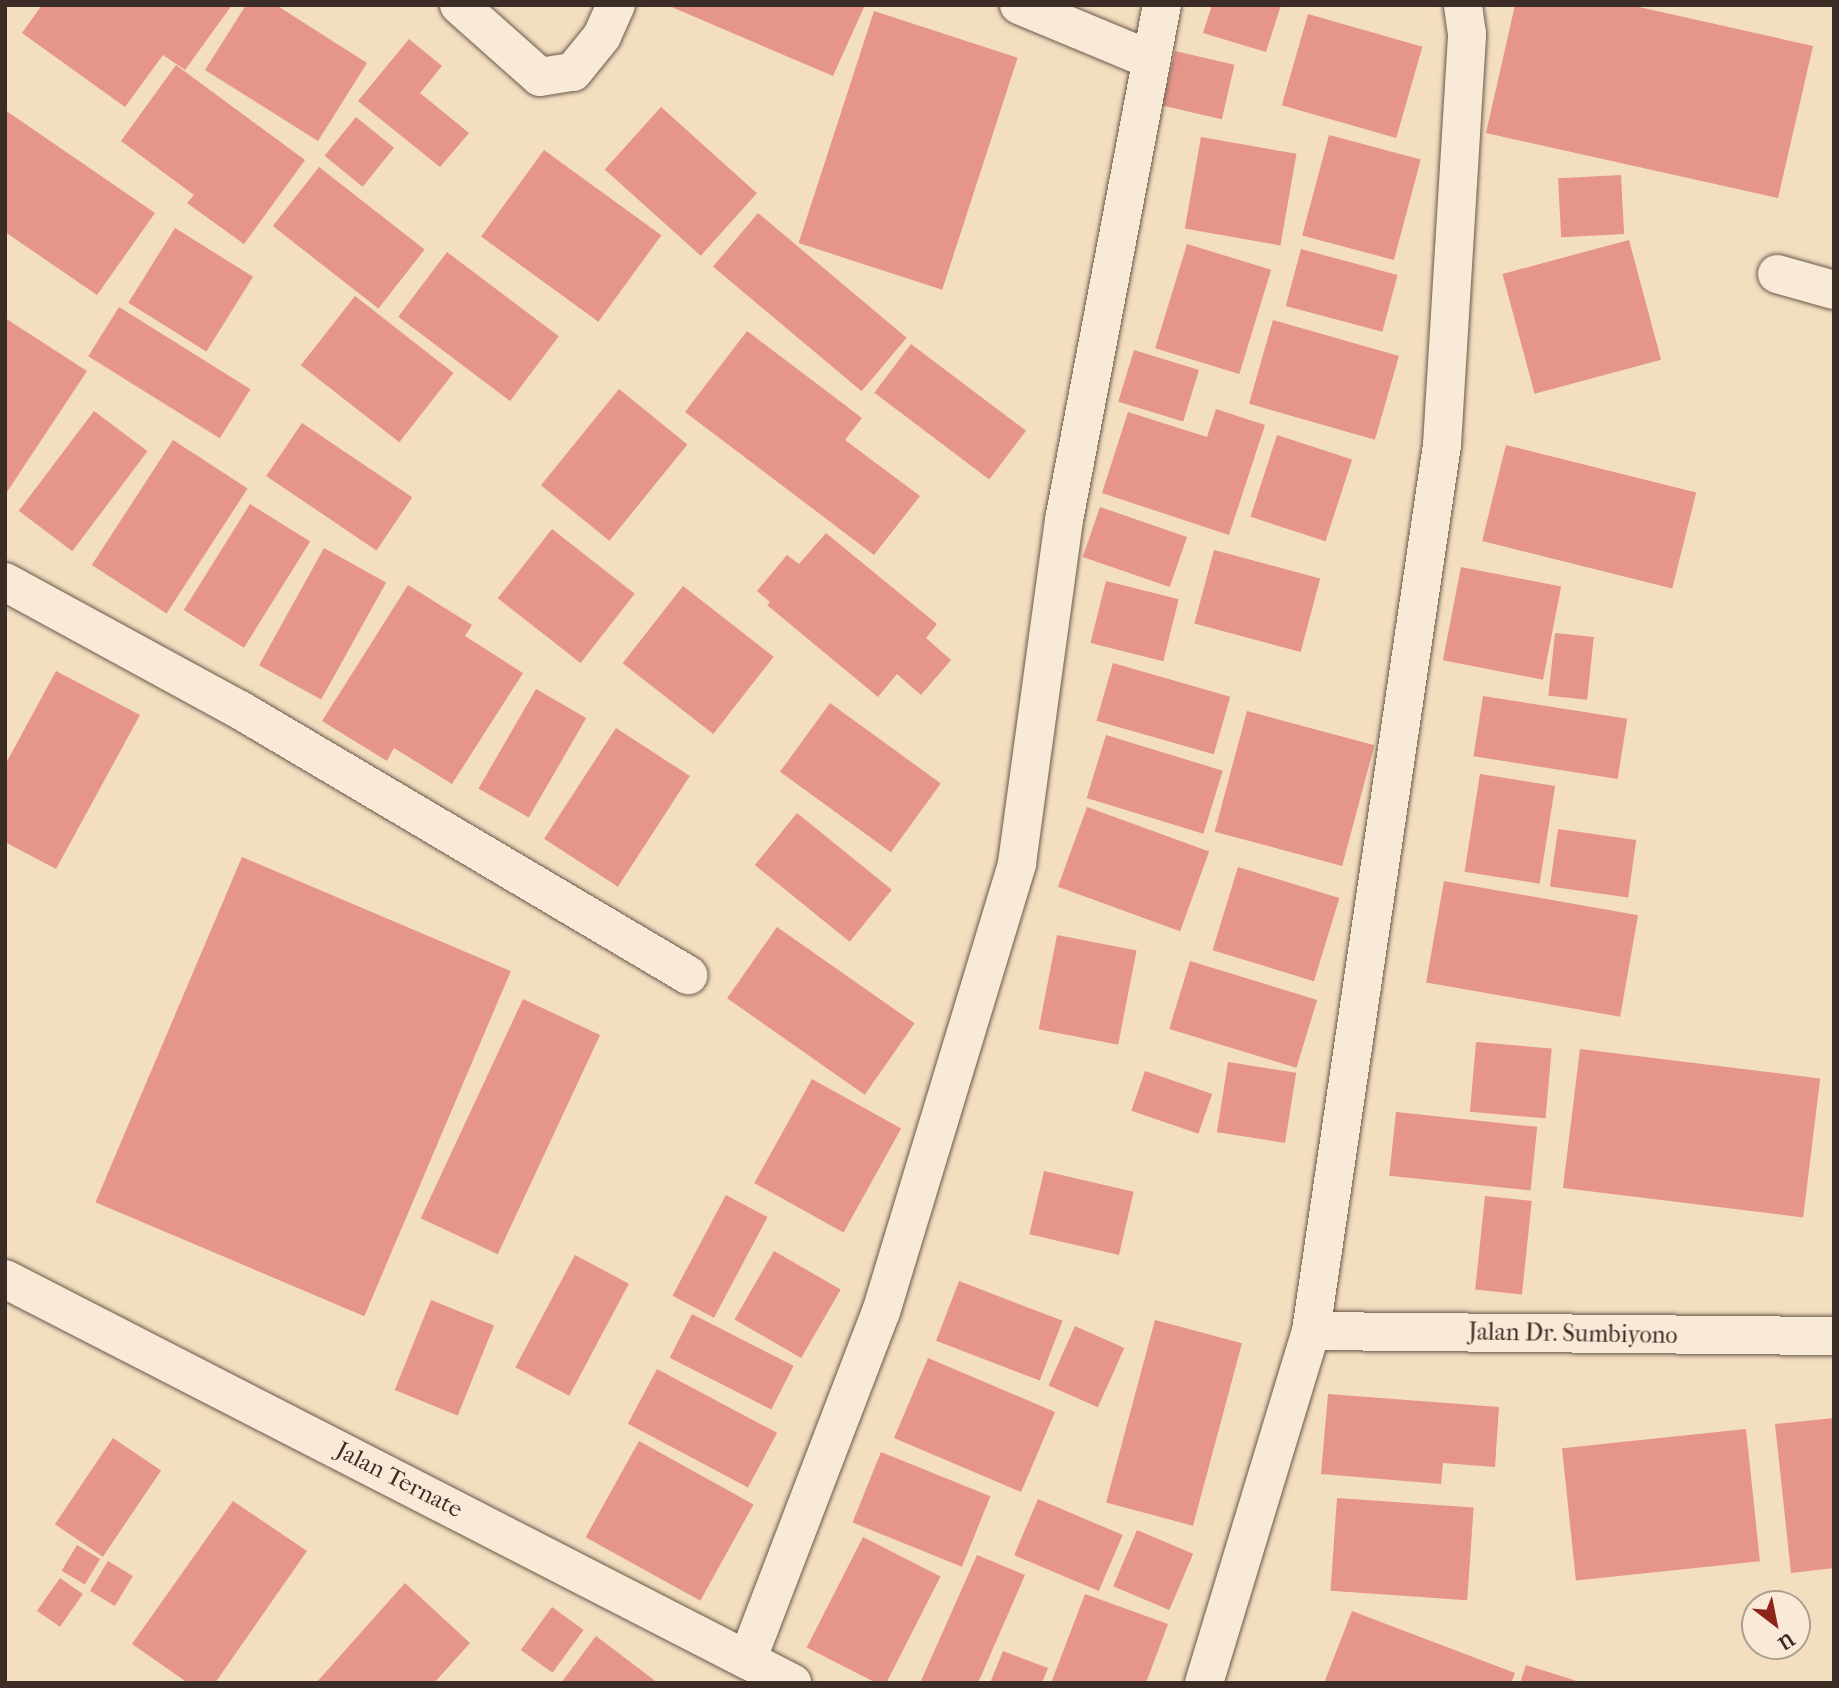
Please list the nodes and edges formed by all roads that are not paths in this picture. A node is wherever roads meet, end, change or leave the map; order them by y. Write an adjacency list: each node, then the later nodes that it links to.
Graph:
1 (459, 5): 2 (street)
2 (616, 5)
3 (1019, 5): 6 (street)
4 (1162, 5): 6 (street)
5 (1463, 5): 12 (street)
6 (1149, 59): 14 (street)
7 (1777, 274): 8 (street)
8 (1834, 290)
9 (5, 582): 10 (street)
10 (688, 975)
11 (5, 1279): 14 (street, Jalan Ternate)
12 (1311, 1331): 13 (street, Jalan Dr. Sumbiyono); 16 (street)
13 (1834, 1336)
14 (748, 1658): 15 (street, Jalan Ternate)
15 (792, 1683)
16 (1205, 1683)

